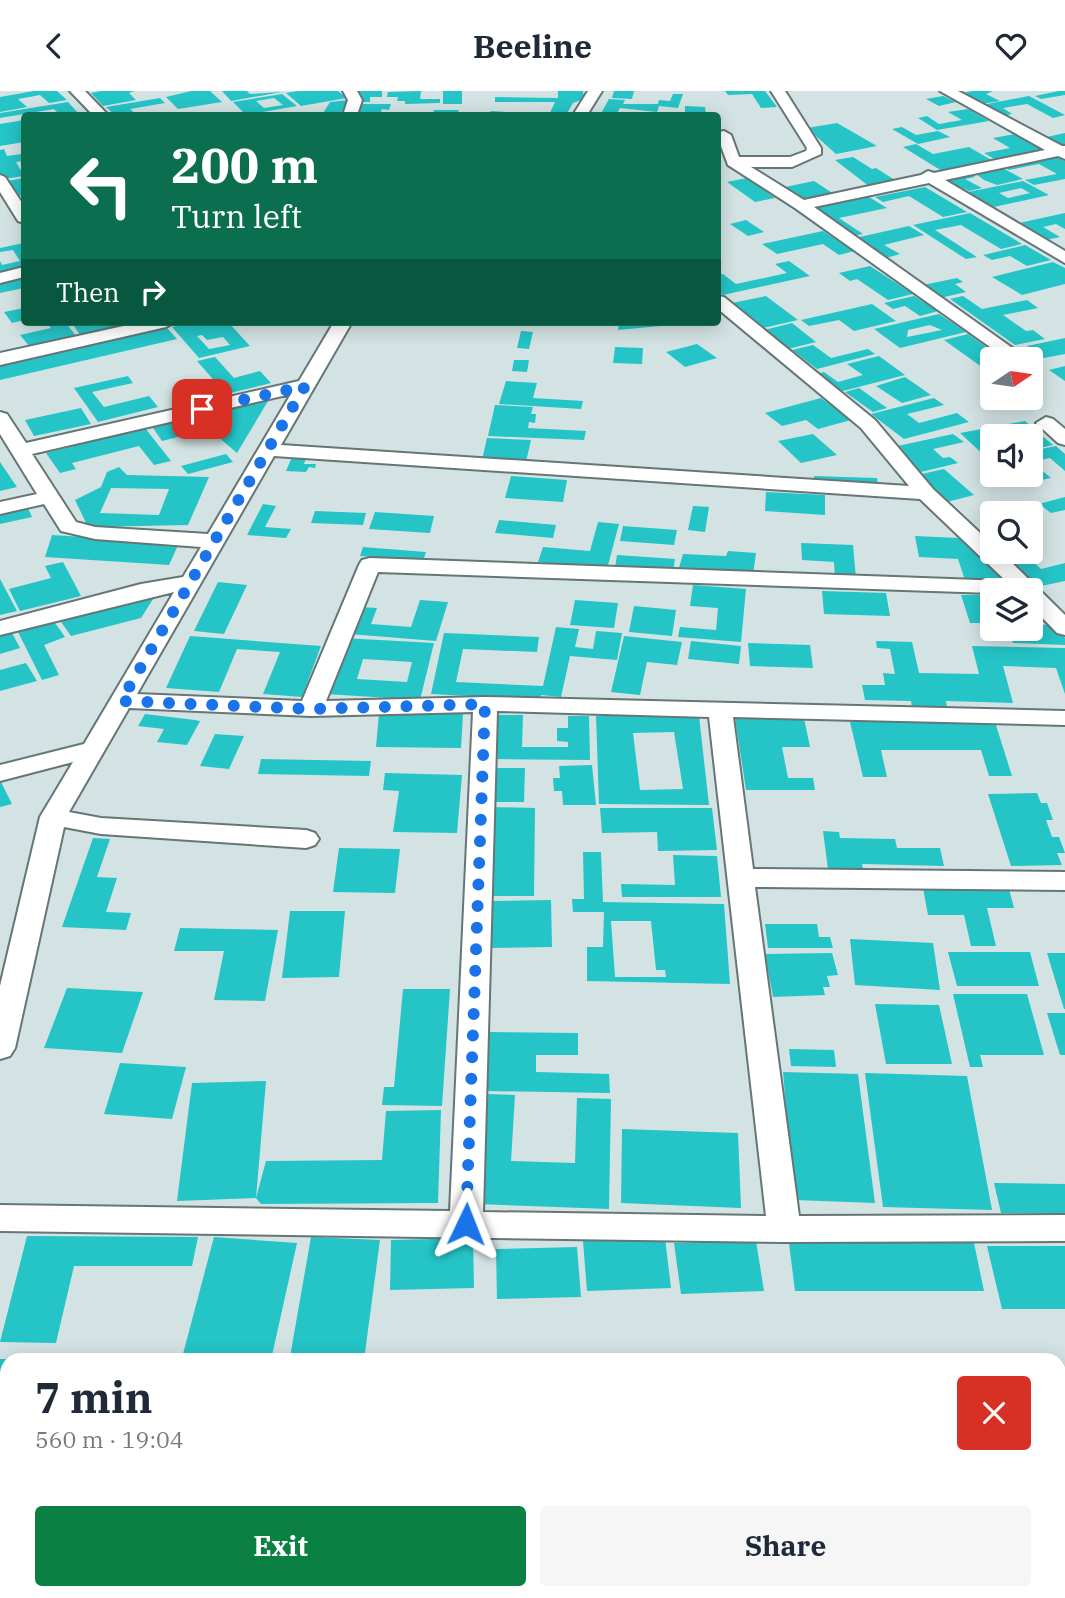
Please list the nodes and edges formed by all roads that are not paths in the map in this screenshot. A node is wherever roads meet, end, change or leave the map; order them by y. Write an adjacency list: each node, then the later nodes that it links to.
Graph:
1 (77, 91): 6 (street)
2 (350, 91): 7 (street)
3 (595, 91): 8 (street)
4 (778, 91): 11 (street)
5 (947, 91): 10 (street)
6 (98, 112)
7 (351, 112)
8 (582, 112)
9 (724, 135): 11 (street)
10 (1063, 152): 12 (street)
11 (725, 161): 14 (street)
12 (928, 176): 14 (street); 16 (street)
13 (0, 180): 15 (street)
14 (801, 205): 22 (street)
15 (21, 213)
16 (1065, 258)
17 (21, 273): 18 (street)
18 (0, 278)
19 (721, 303): 30 (street)
20 (148, 326): 23 (street)
21 (341, 326): 24 (street)
22 (1001, 347)
23 (0, 359)
24 (305, 386): 28 (street); 29 (street)
25 (0, 418): 28 (street)
26 (1046, 423): 27 (street)
27 (1065, 439)
28 (22, 450): 31 (street)
29 (267, 450): 30 (street); 33 (street)
30 (926, 493): 34 (street)
31 (49, 497): 32 (street); 33 (street)
32 (0, 508)
33 (214, 541): 35 (street)
34 (1015, 578)
35 (190, 582): 38 (street); 40 (street)
36 (980, 588): 42 (street)
37 (1043, 605): 39 (street)
38 (0, 628)
39 (1065, 628)
40 (121, 701): 42 (street); 45 (street)
41 (485, 704): 42 (street); 43 (street); 53 (street)
42 (311, 709)
43 (720, 709): 44 (street); 49 (street)
44 (1065, 718)
45 (93, 749): 46 (street); 47 (street)
46 (0, 773)
47 (53, 817): 48 (street); 51 (street)
48 (306, 839)
49 (741, 878): 50 (street); 55 (street)
50 (1065, 881)
51 (0, 1048)
52 (0, 1218): 53 (street)
53 (466, 1224): 55 (street)
54 (1065, 1228): 55 (street)
55 (784, 1229)

